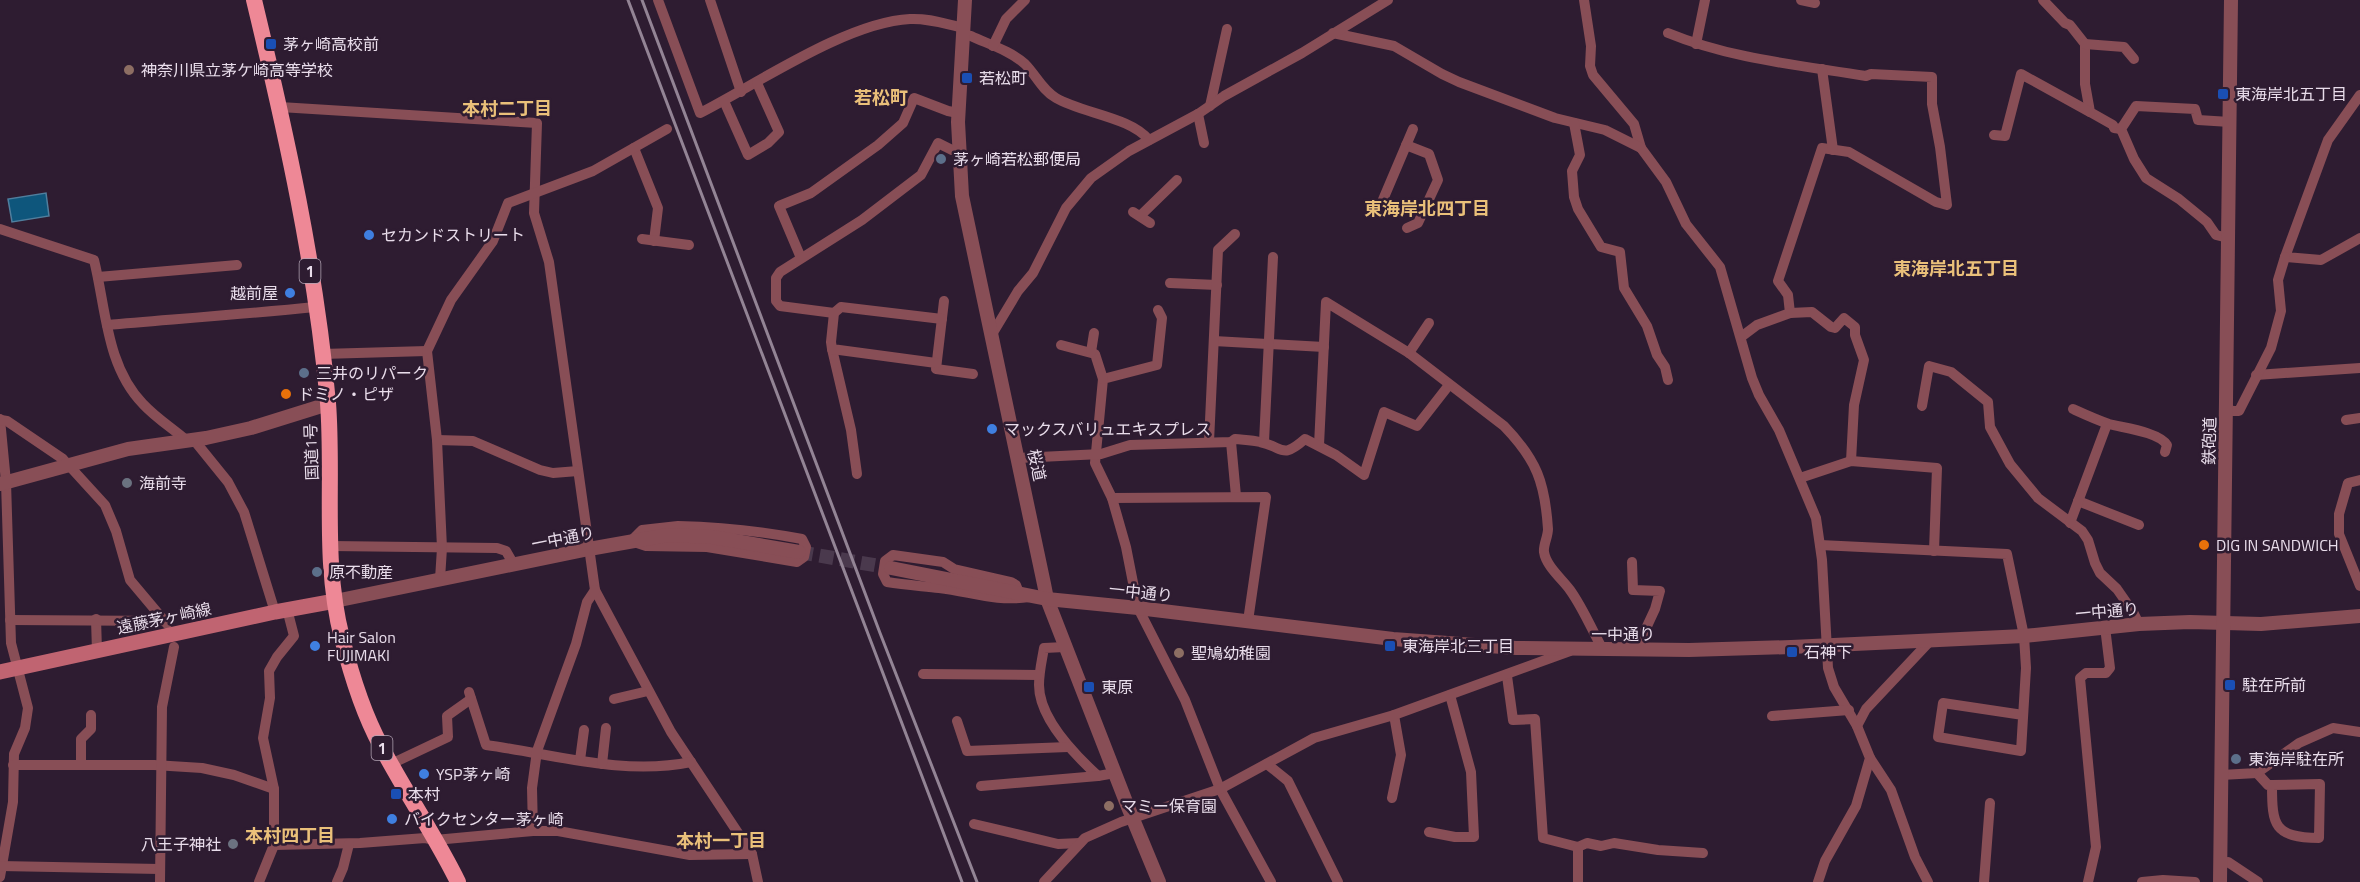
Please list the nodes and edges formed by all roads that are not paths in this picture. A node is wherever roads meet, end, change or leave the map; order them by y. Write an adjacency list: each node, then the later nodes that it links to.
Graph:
1 (254, 0): 27 (highway, 国道1号 / 1)
2 (658, 0): 25 (street)
3 (710, 0): 23 (street)
4 (965, 0): 14 (street, 桜道)
5 (1025, 0): 19 (street)
6 (1388, 0): 15 (street)
7 (1584, 0): 41 (street)
8 (1705, 0): 17 (street)
9 (1801, 0): 12 (street)
10 (2043, 0): 18 (street)
11 (2231, 0): 31 (street, 鉄砲道)
12 (1815, 3)
13 (1227, 29): 26 (street)
14 (964, 32): 19 (street); 22 (street); 29 (street, 桜道)
15 (1333, 33): 26 (street); 32 (street)
16 (1668, 33): 17 (street)
17 (1696, 44): 21 (street)
18 (2085, 44): 20 (street); 28 (street)
19 (993, 46): 37 (street)
20 (2134, 59)
21 (1822, 69): 43 (street); 43 (street)
22 (757, 83): 23 (street); 25 (street)
23 (741, 92): 25 (street)
24 (2360, 95): 57 (street)
25 (724, 101)
26 (1210, 106): 30 (street)
27 (280, 107): 45 (street); 64 (highway, 国道1号 / 1)
28 (2090, 112): 35 (street); 36 (street)
29 (958, 113): 42 (street, 桜道); 58 (street)
30 (1198, 114): 37 (street); 38 (street)
31 (2230, 122): 35 (street); 51 (street, 鉄砲道)
32 (1574, 123): 41 (street); 88 (street)
33 (667, 129): 40 (street)
34 (1413, 129): 39 (street)
35 (2121, 129): 51 (street)
36 (1994, 135)
37 (1149, 140): 72 (street)
38 (1204, 142)
39 (1406, 145): 46 (street); 48 (street)
40 (634, 148): 45 (street); 54 (street)
41 (1641, 148): 73 (street)
42 (958, 149): 58 (street); 72 (street, 桜道)
43 (1833, 150): 67 (street)
44 (1177, 180): 47 (street)
45 (533, 193): 79 (street); 109 (street)
46 (1382, 202)
47 (1150, 223)
48 (1407, 228)
49 (0, 229): 60 (street)
50 (1235, 234): 62 (street)
51 (2228, 238): 92 (street, 鉄砲道)
52 (2360, 238): 57 (street)
53 (642, 239): 54 (street)
54 (654, 241): 55 (street)
55 (689, 245)
56 (1273, 257): 75 (street)
57 (2285, 257): 86 (street)
58 (801, 258): 66 (street)
59 (237, 265): 60 (street)
60 (98, 277): 70 (street)
61 (1170, 283): 62 (street)
62 (1217, 285): 74 (street)
63 (944, 301): 68 (street)
64 (315, 307): 70 (street); 82 (highway, 国道1号 / 1)
65 (1158, 310): 87 (street)
66 (834, 313): 68 (street); 78 (street)
67 (1790, 313): 73 (street); 107 (street)
68 (942, 319): 83 (street)
69 (1429, 323): 81 (street)
70 (107, 325): 98 (street)
71 (1094, 333): 80 (street)
72 (991, 336): 106 (street, 桜道)
73 (1741, 337): 111 (street)
74 (1214, 341): 75 (street); 100 (street)
75 (1269, 344): 77 (street); 102 (street)
76 (1061, 345): 80 (street)
77 (1324, 347): 81 (street); 103 (street)
78 (832, 349): 83 (street); 110 (street)
79 (427, 351): 82 (street); 99 (street)
80 (1091, 352): 87 (street)
81 (1409, 353): 89 (street)
82 (322, 354): 90 (highway, 国道1号 / 1)
83 (936, 363): 85 (street)
84 (2360, 368): 86 (street)
85 (973, 374)
86 (2256, 375): 92 (street)
87 (1103, 379): 105 (street)
88 (1668, 380)
89 (1449, 385): 103 (street); 151 (street)
90 (328, 404): 98 (street); 121 (highway, 国道1号 / 1)
91 (1922, 406): 117 (street)
92 (2226, 407): 143 (street, 鉄砲道)
93 (2073, 409): 97 (street)
94 (2360, 418): 96 (street)
95 (0, 419): 108 (street); 113 (street)
96 (2346, 420)
97 (2108, 423): 104 (street); 116 (street)
98 (190, 440): 108 (street); 137 (street)
99 (437, 440): 109 (street); 122 (street)
100 (1209, 442): 101 (street); 105 (street)
101 (1231, 442): 102 (street); 114 (street)
102 (1264, 442): 103 (street)
103 (1319, 445)
104 (2165, 452)
105 (1094, 453): 106 (street); 115 (street)
106 (1019, 458): 134 (street, 桜道)
107 (1851, 460): 111 (street); 124 (street)
108 (68, 466): 113 (street); 139 (street)
109 (578, 471): 123 (street)
110 (857, 474)
111 (1800, 477): 120 (street)
112 (2360, 480): 131 (street)
113 (3, 483): 130 (street)
114 (1236, 496): 115 (street); 141 (street)
115 (1112, 498): 136 (street)
116 (2078, 501): 117 (street); 118 (street)
117 (2070, 523): 142 (street)
118 (2139, 525)
119 (630, 541): 119 (street); 123 (street, 一中通り); 125 (street, 一中通り)
120 (1821, 545): 124 (street); 147 (street)
121 (331, 546): 122 (street); 135 (highway, 国道1号 / 1)
122 (442, 548): 127 (street); 129 (street)
123 (589, 549): 127 (street, 一中通り); 132 (street)
124 (1934, 551): 145 (street)
125 (799, 552)
126 (1632, 562): 152 (street)
127 (514, 564): 129 (street, 一中通り)
128 (891, 568): 133 (street, 一中通り)
129 (440, 579): 135 (street, 一中通り)
130 (5, 586): 140 (street)
131 (2360, 586)
132 (595, 590): 159 (street); 173 (street)
133 (1026, 596): 133 (street); 134 (street, 一中通り)
134 (1047, 599): 136 (street, 一中通り); 149 (street, 桜道)
135 (335, 601): 137 (main road, 遠藤茅ヶ崎線); 178 (highway, 国道1号 / 1)
136 (1138, 608): 141 (street, 一中通り); 190 (street)
137 (281, 611): 153 (main road, 遠藤茅ヶ崎線); 189 (street)
138 (2360, 616): 143 (street, 一中通り)
139 (96, 619): 140 (street); 153 (street)
140 (10, 620): 154 (street)
141 (1248, 621): 150 (street, 一中通り)
142 (2139, 624): 143 (street, 一中通り); 144 (street, 一中通り)
143 (2223, 624): 185 (street, 鉄砲道)
144 (2105, 627): 145 (street, 一中通り); 220 (street)
145 (2024, 636): 146 (street, 一中通り); 165 (street)
146 (1930, 641): 147 (street, 一中通り); 168 (street)
147 (1825, 645): 152 (street, 一中通り); 162 (street)
148 (174, 647): 182 (street)
149 (1065, 647): 157 (street); 183 (street, 桜道)
150 (1573, 650): 151 (street, 一中通り); 158 (street)
151 (1603, 650): 152 (street, 一中通り)
152 (1636, 650)
153 (97, 651): 154 (main road, 遠藤茅ヶ崎線)
154 (18, 668): 155 (main road, 遠藤茅ヶ崎線); 181 (street)
155 (0, 672)
156 (923, 674): 157 (street)
157 (1039, 675): 172 (street)
158 (1507, 676): 160 (street); 201 (street)
159 (648, 691): 161 (street); 176 (street)
160 (1450, 695): 164 (street); 196 (street)
161 (614, 699)
162 (1849, 710): 166 (street); 168 (street)
163 (92, 715): 177 (street)
164 (1394, 715): 180 (street); 191 (street)
165 (2023, 715): 165 (street)
166 (1772, 716)
167 (957, 721): 172 (street)
168 (1857, 726): 174 (street)
169 (606, 728): 179 (street)
170 (584, 730): 175 (street)
171 (2360, 732): 184 (street)
172 (1068, 747): 186 (street)
173 (537, 752): 175 (street); 178 (street); 195 (street)
174 (1870, 758): 217 (street); 218 (street)
175 (580, 760): 179 (street)
176 (691, 762): 179 (street); 203 (street)
177 (81, 764): 181 (street); 182 (street)
178 (391, 764): 197 (highway, 国道1号 / 1)
179 (602, 764)
180 (1267, 764): 190 (street); 215 (street)
181 (13, 765): 205 (street)
182 (160, 766): 189 (street); 206 (street)
183 (1115, 773): 186 (street); 193 (street, 桜道)
184 (2257, 773): 185 (street); 187 (street)
185 (2221, 775): 204 (street, 鉄砲道)
186 (1098, 777): 188 (street)
187 (2272, 785): 187 (street)
188 (981, 786)
189 (274, 789): 200 (street)
190 (1220, 789): 193 (street); 214 (street)
191 (1392, 798)
192 (1990, 803): 219 (street)
193 (1132, 819): 198 (street); 213 (street, 桜道)
194 (974, 824): 198 (street)
195 (533, 831): 197 (street); 203 (street)
196 (1429, 831)
197 (435, 840): 199 (street); 210 (highway, 国道1号 / 1)
198 (1080, 843): 212 (street)
199 (349, 844): 200 (street); 209 (street)
200 (274, 845): 208 (street)
201 (1578, 847): 202 (street); 216 (street)
202 (1703, 853)
203 (752, 854): 211 (street)
204 (2220, 865): 223 (street, 鉄砲道); 224 (street)
205 (1, 869): 206 (street)
206 (160, 869): 207 (street)
207 (160, 882)
208 (259, 882)
209 (337, 882)
210 (458, 882)
211 (758, 882)
212 (1044, 882)
213 (1159, 882)
214 (1270, 882)
215 (1338, 882)
216 (1578, 882)
217 (1818, 882)
218 (1928, 882)
219 (1984, 882)
220 (2088, 882)
221 (2142, 882): 222 (street)
222 (2195, 882)
223 (2220, 882)
224 (2258, 882)

